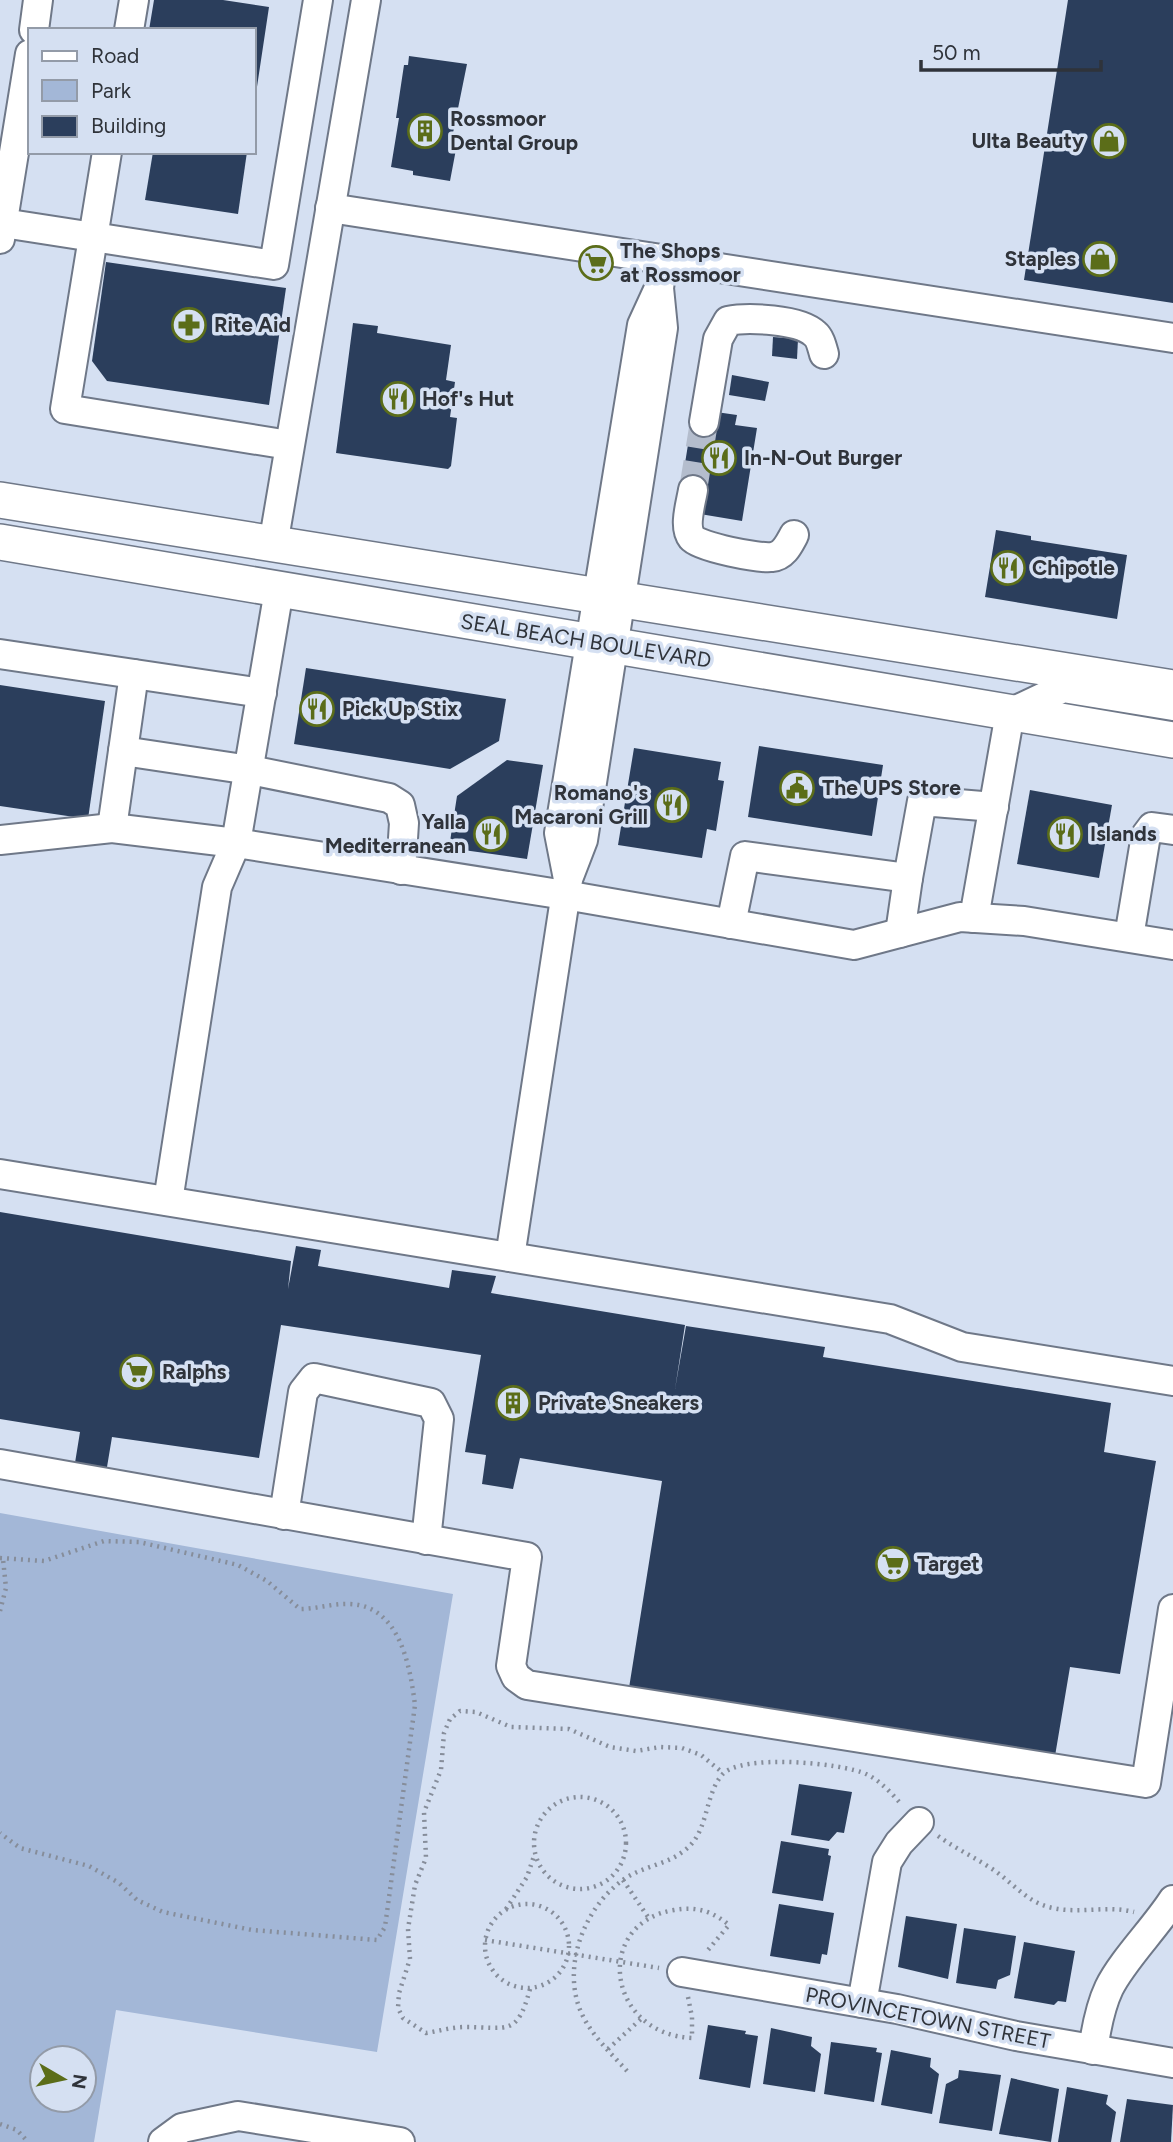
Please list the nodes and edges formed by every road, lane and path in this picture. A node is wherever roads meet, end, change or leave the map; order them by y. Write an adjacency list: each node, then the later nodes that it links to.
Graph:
1 (38, 0): 5 (street)
2 (134, 0): 6 (street)
3 (318, 0): 13 (street)
4 (366, 0): 9 (street)
5 (34, 28)
6 (129, 28)
7 (28, 67): 10 (street)
8 (107, 154): 11 (street)
9 (330, 208): 12 (street); 14 (street)
10 (2, 231): 11 (street)
11 (92, 237): 13 (street); 18 (street)
12 (663, 260): 15 (street); 25 (street)
13 (274, 264): 14 (street)
14 (318, 275): 18 (street)
15 (1173, 338)
16 (824, 354): 17 (street)
17 (704, 422)
18 (289, 445): 23 (street)
19 (693, 490): 21 (street)
20 (0, 500): 23 (main road)
21 (794, 535)
22 (0, 542): 24 (main road, SEAL BEACH BOULEVARD)
23 (273, 545): 25 (main road)
24 (279, 590): 26 (main road, SEAL BEACH BOULEVARD); 30 (street)
25 (610, 599): 26 (street); 29 (main road)
26 (603, 644): 32 (main road, SEAL BEACH BOULEVARD); 43 (street)
27 (0, 654): 28 (street)
28 (134, 674): 30 (street); 34 (street)
29 (1173, 688)
30 (262, 693): 35 (street)
31 (1173, 706): 32 (street)
32 (1010, 713): 33 (main road, SEAL BEACH BOULEVARD); 36 (street)
33 (1173, 740)
34 (123, 751): 35 (street); 37 (street)
35 (250, 770): 40 (street); 41 (street)
36 (994, 807): 42 (street); 44 (street)
37 (112, 828): 39 (street); 40 (street)
38 (1173, 830): 47 (street)
39 (0, 840)
40 (236, 843): 41 (street); 50 (street)
41 (401, 870): 43 (street)
42 (908, 878): 45 (street); 46 (street)
43 (566, 887): 45 (street); 51 (street)
44 (974, 918): 46 (street); 47 (street)
45 (731, 924): 46 (street)
46 (900, 933)
47 (1129, 937): 48 (street)
48 (1173, 945)
49 (0, 1174): 50 (street)
50 (168, 1202): 51 (street)
51 (510, 1257): 52 (street)
52 (1173, 1381)
53 (0, 1464): 54 (street)
54 (284, 1515): 55 (street); 55 (street)
55 (426, 1540): 57 (street)
56 (1, 1558): 58 (path); 61 (path)
57 (1173, 1609)
58 (0, 1611)
59 (723, 1773): 60 (path); 64 (path); 74 (path)
60 (919, 1822): 69 (path); 75 (street)
61 (0, 1833)
62 (535, 1855): 63 (path); 63 (path); 67 (path)
63 (610, 1878): 65 (path)
64 (623, 1880): 65 (path); 68 (path)
65 (614, 1888): 72 (path)
66 (1173, 1900): 69 (street)
67 (505, 1910): 70 (path); 71 (path)
68 (648, 1917)
69 (1155, 1929): 78 (street)
70 (485, 1940): 71 (path); 74 (path)
71 (569, 1953): 72 (path); 74 (path)
72 (577, 1954): 73 (path); 77 (path)
73 (682, 1972): 75 (street, PROVINCETOWN STREET)
74 (530, 1989)
75 (862, 2003): 78 (street, PROVINCETOWN STREET)
76 (641, 2019): 77 (path)
77 (608, 2049): 80 (path)
78 (1093, 2050): 79 (street, PROVINCETOWN STREET)
79 (1173, 2063)
80 (626, 2071)
81 (0, 2124): 82 (path)
82 (28, 2142)
83 (163, 2142): 84 (street)
84 (400, 2142)

